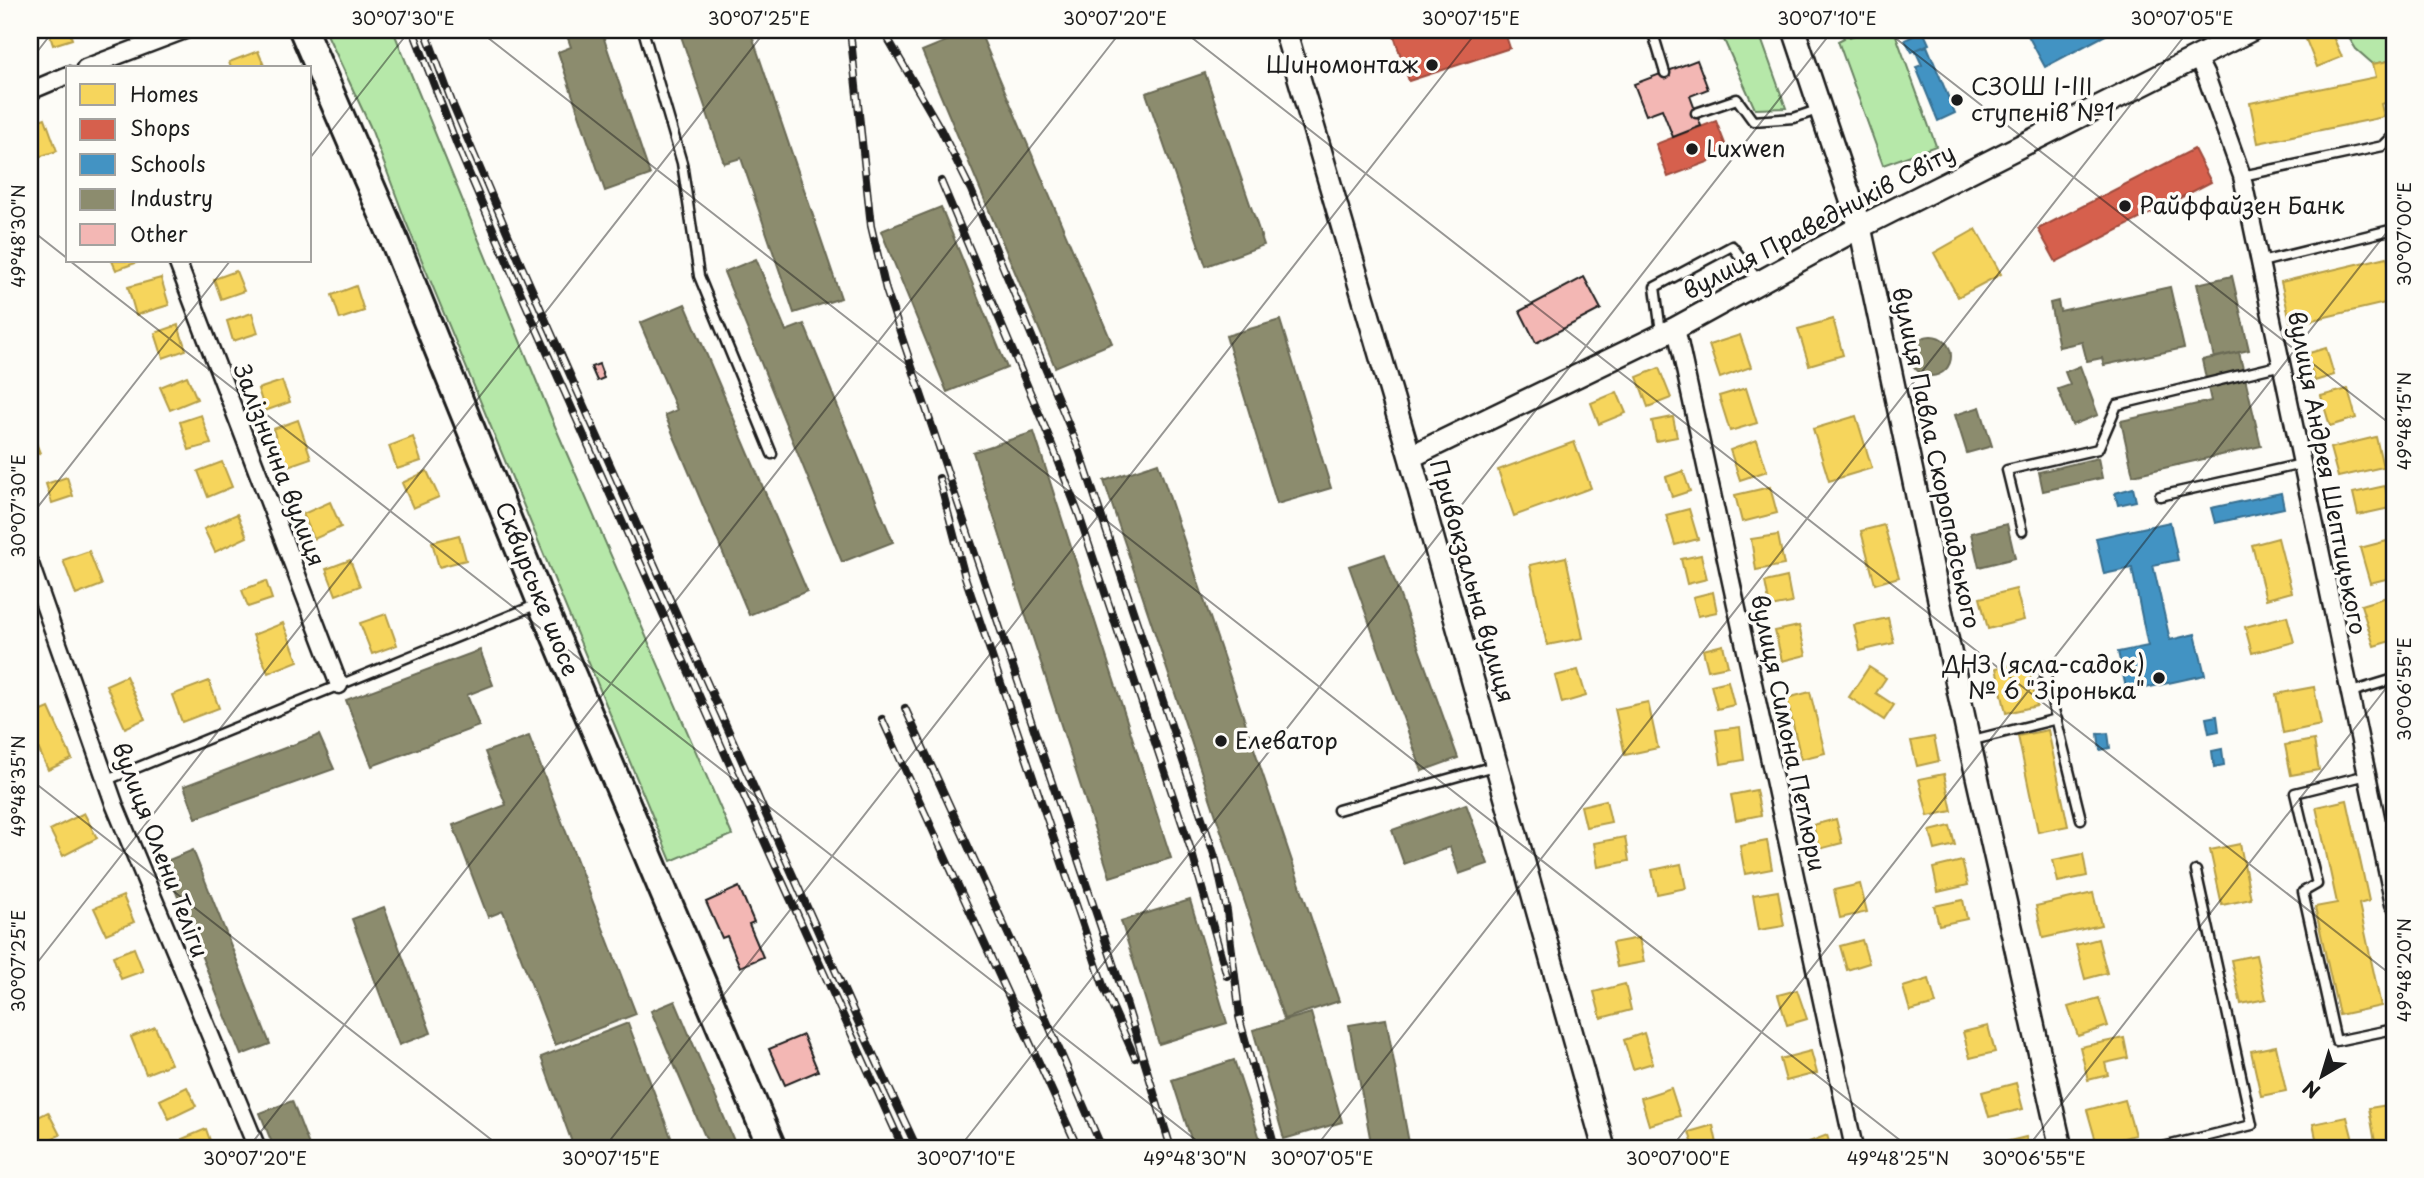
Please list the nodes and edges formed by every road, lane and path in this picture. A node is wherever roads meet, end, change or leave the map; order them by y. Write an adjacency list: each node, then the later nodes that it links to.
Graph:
1 (185, 30): 9 (street)
2 (303, 30): 30 (main road, Сквирське шосе)
3 (643, 30): 24 (lane)
4 (1285, 30): 25 (street, Привокзальна вулиця)
5 (1651, 30): 10 (lane)
6 (1794, 30): 13 (street, вулиця Павла Скоропадського)
7 (2251, 30): 8 (street, вулиця Праведників Світу)
8 (2197, 58): 16 (street, вулиця Андрея Шептицького); 17 (street, вулиця Праведників Світу)
9 (102, 65)
10 (1665, 73)
11 (66, 76): 12 (street)
12 (30, 91)
13 (1821, 109): 14 (lane); 17 (street, вулиця Павла Скоропадського)
14 (1696, 113)
15 (2394, 135): 16 (lane)
16 (2242, 176): 20 (street, вулиця Андрея Шептицького)
17 (1860, 228): 21 (street, вулиця Праведників Світу); 36 (street, вулиця Павла Скоропадського)
18 (2394, 229): 20 (lane)
19 (177, 262): 33 (street, Залізнична вулиця)
20 (2261, 262): 23 (street, вулиця Андрея Шептицького)
21 (1760, 282): 22 (street, вулиця Праведників Світу); 22 (lane)
22 (1669, 331): 25 (street, вулиця Праведників Світу); 48 (street, вулиця Симона Петлюри)
23 (2282, 365): 26 (street, вулиця Андрея Шептицького); 28 (lane)
24 (772, 454)
25 (1410, 457): 37 (street, Привокзальна вулиця)
26 (2302, 464): 27 (lane); 34 (street, вулиця Андрея Шептицького)
27 (2160, 496)
28 (2022, 531)
29 (30, 564): 39 (street, вулиця Олени Теліги)
30 (541, 602): 33 (lane); 46 (main road, Сквирське шосе)
31 (2043, 665): 35 (lane)
32 (2394, 679): 34 (lane)
33 (339, 685): 39 (lane)
34 (2348, 692): 38 (street, вулиця Андрея Шептицького)
35 (2057, 719): 36 (lane); 41 (lane)
36 (1969, 741): 49 (street, вулиця Павла Скоропадського)
37 (1497, 765): 40 (lane); 47 (street, Привокзальна вулиця)
38 (2367, 775): 43 (street, вулиця Андрея Шептицького); 44 (lane)
39 (107, 780): 45 (street, вулиця Олени Теліги)
40 (1338, 810)
41 (2081, 819)
42 (2196, 871): 50 (lane)
43 (2394, 904)
44 (2394, 1029)
45 (257, 1148)
46 (772, 1148)
47 (1604, 1148)
48 (1854, 1148)
49 (2061, 1148)
50 (2159, 1148)

